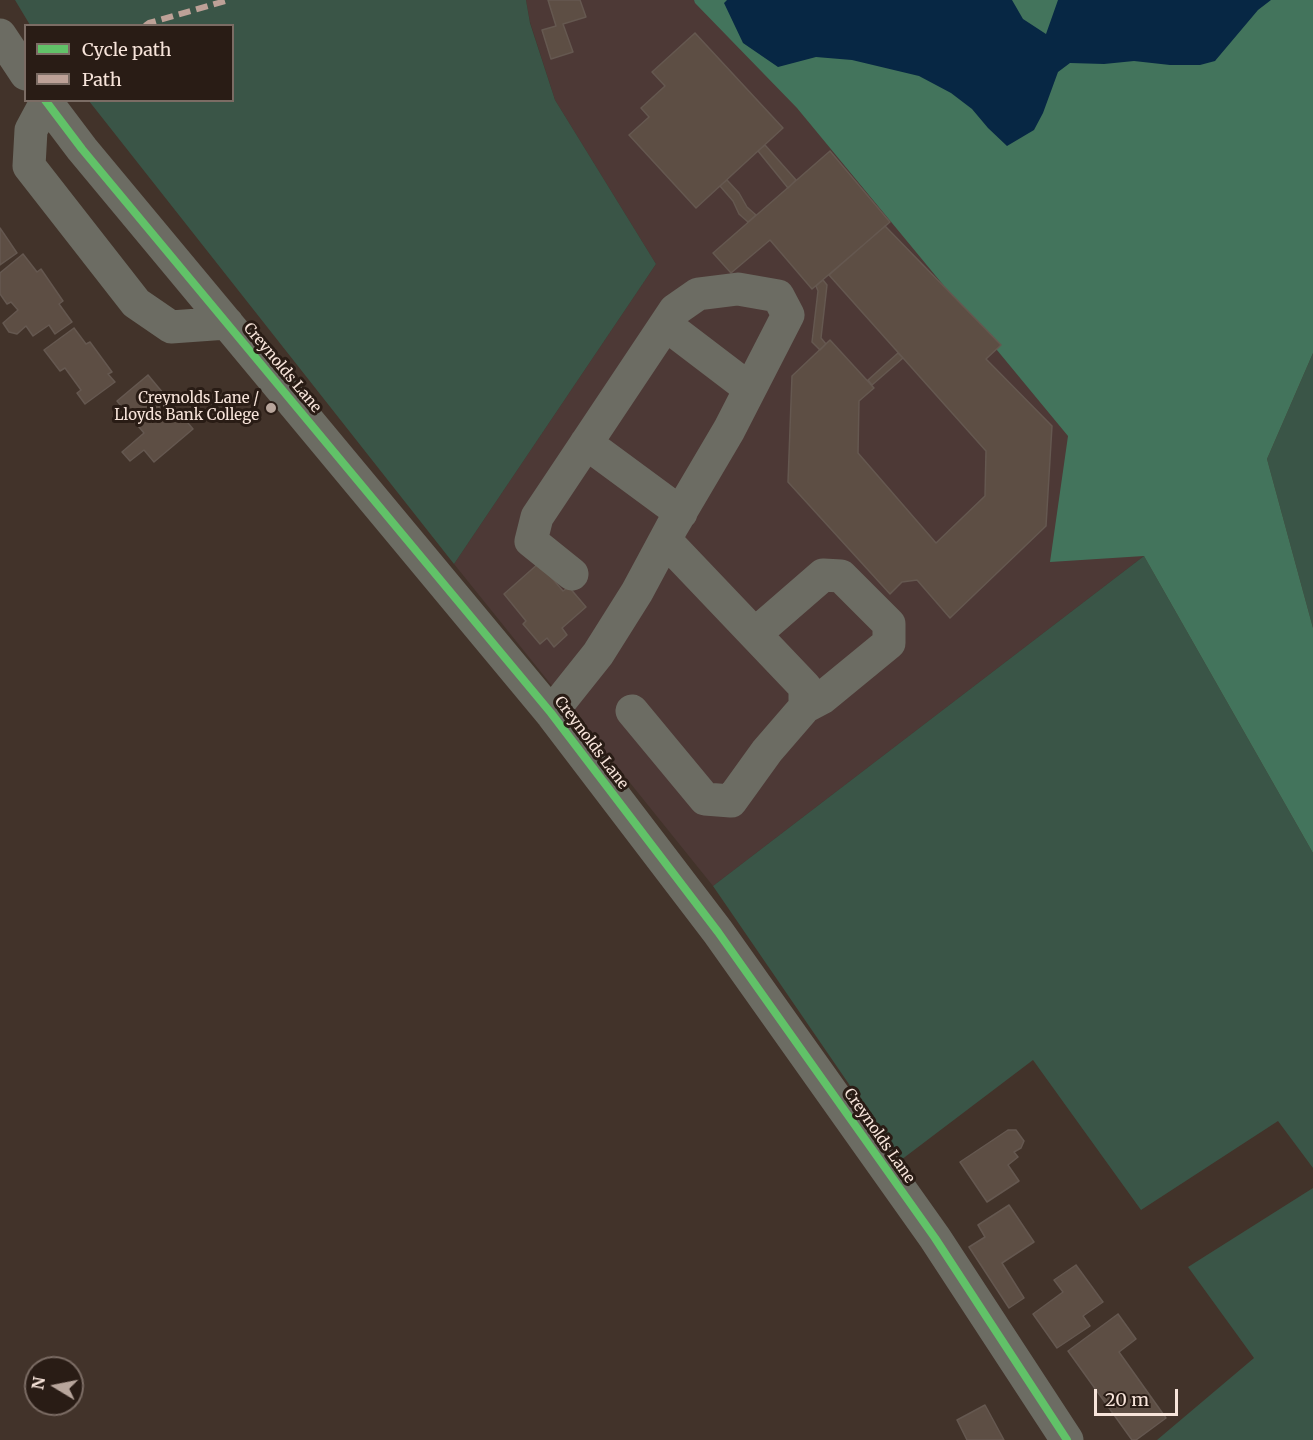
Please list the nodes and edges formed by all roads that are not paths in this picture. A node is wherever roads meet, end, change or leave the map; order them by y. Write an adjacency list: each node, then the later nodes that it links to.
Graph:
1 (0, 35): 2 (street)
2 (24, 71)
3 (45, 102): 5 (street)
4 (46, 102): 5 (street, Creynolds Lane)
5 (227, 323): 14 (street, Creynolds Lane)
6 (666, 325): 7 (street); 7 (street); 8 (street)
7 (750, 389): 9 (street)
8 (586, 443): 9 (street); 10 (street)
9 (673, 526): 11 (street); 14 (street)
10 (572, 574)
11 (755, 634): 12 (street); 12 (street)
12 (805, 707): 13 (street)
13 (632, 711)
14 (551, 713): 15 (street, Creynolds Lane)
15 (1067, 1440)

